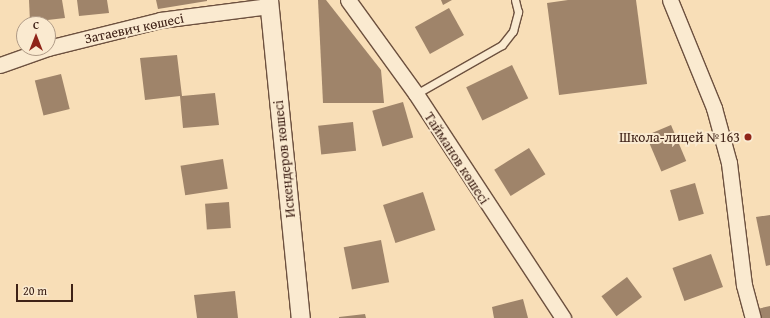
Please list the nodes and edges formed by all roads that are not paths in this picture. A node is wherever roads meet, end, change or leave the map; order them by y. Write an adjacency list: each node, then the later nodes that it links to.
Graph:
1 (348, 0): 8 (street, Тайманов көшесі)
2 (515, 0): 8 (lane)
3 (670, 0): 11 (street)
4 (269, 3): 5 (street, Затаевич көшесі); 9 (street, Искендеров көшесі)
5 (56, 46)
6 (25, 56): 7 (street, Затаевич көшесі)
7 (0, 65)
8 (416, 94): 10 (street, Тайманов көшесі)
9 (301, 318)
10 (563, 318)
11 (753, 318)

